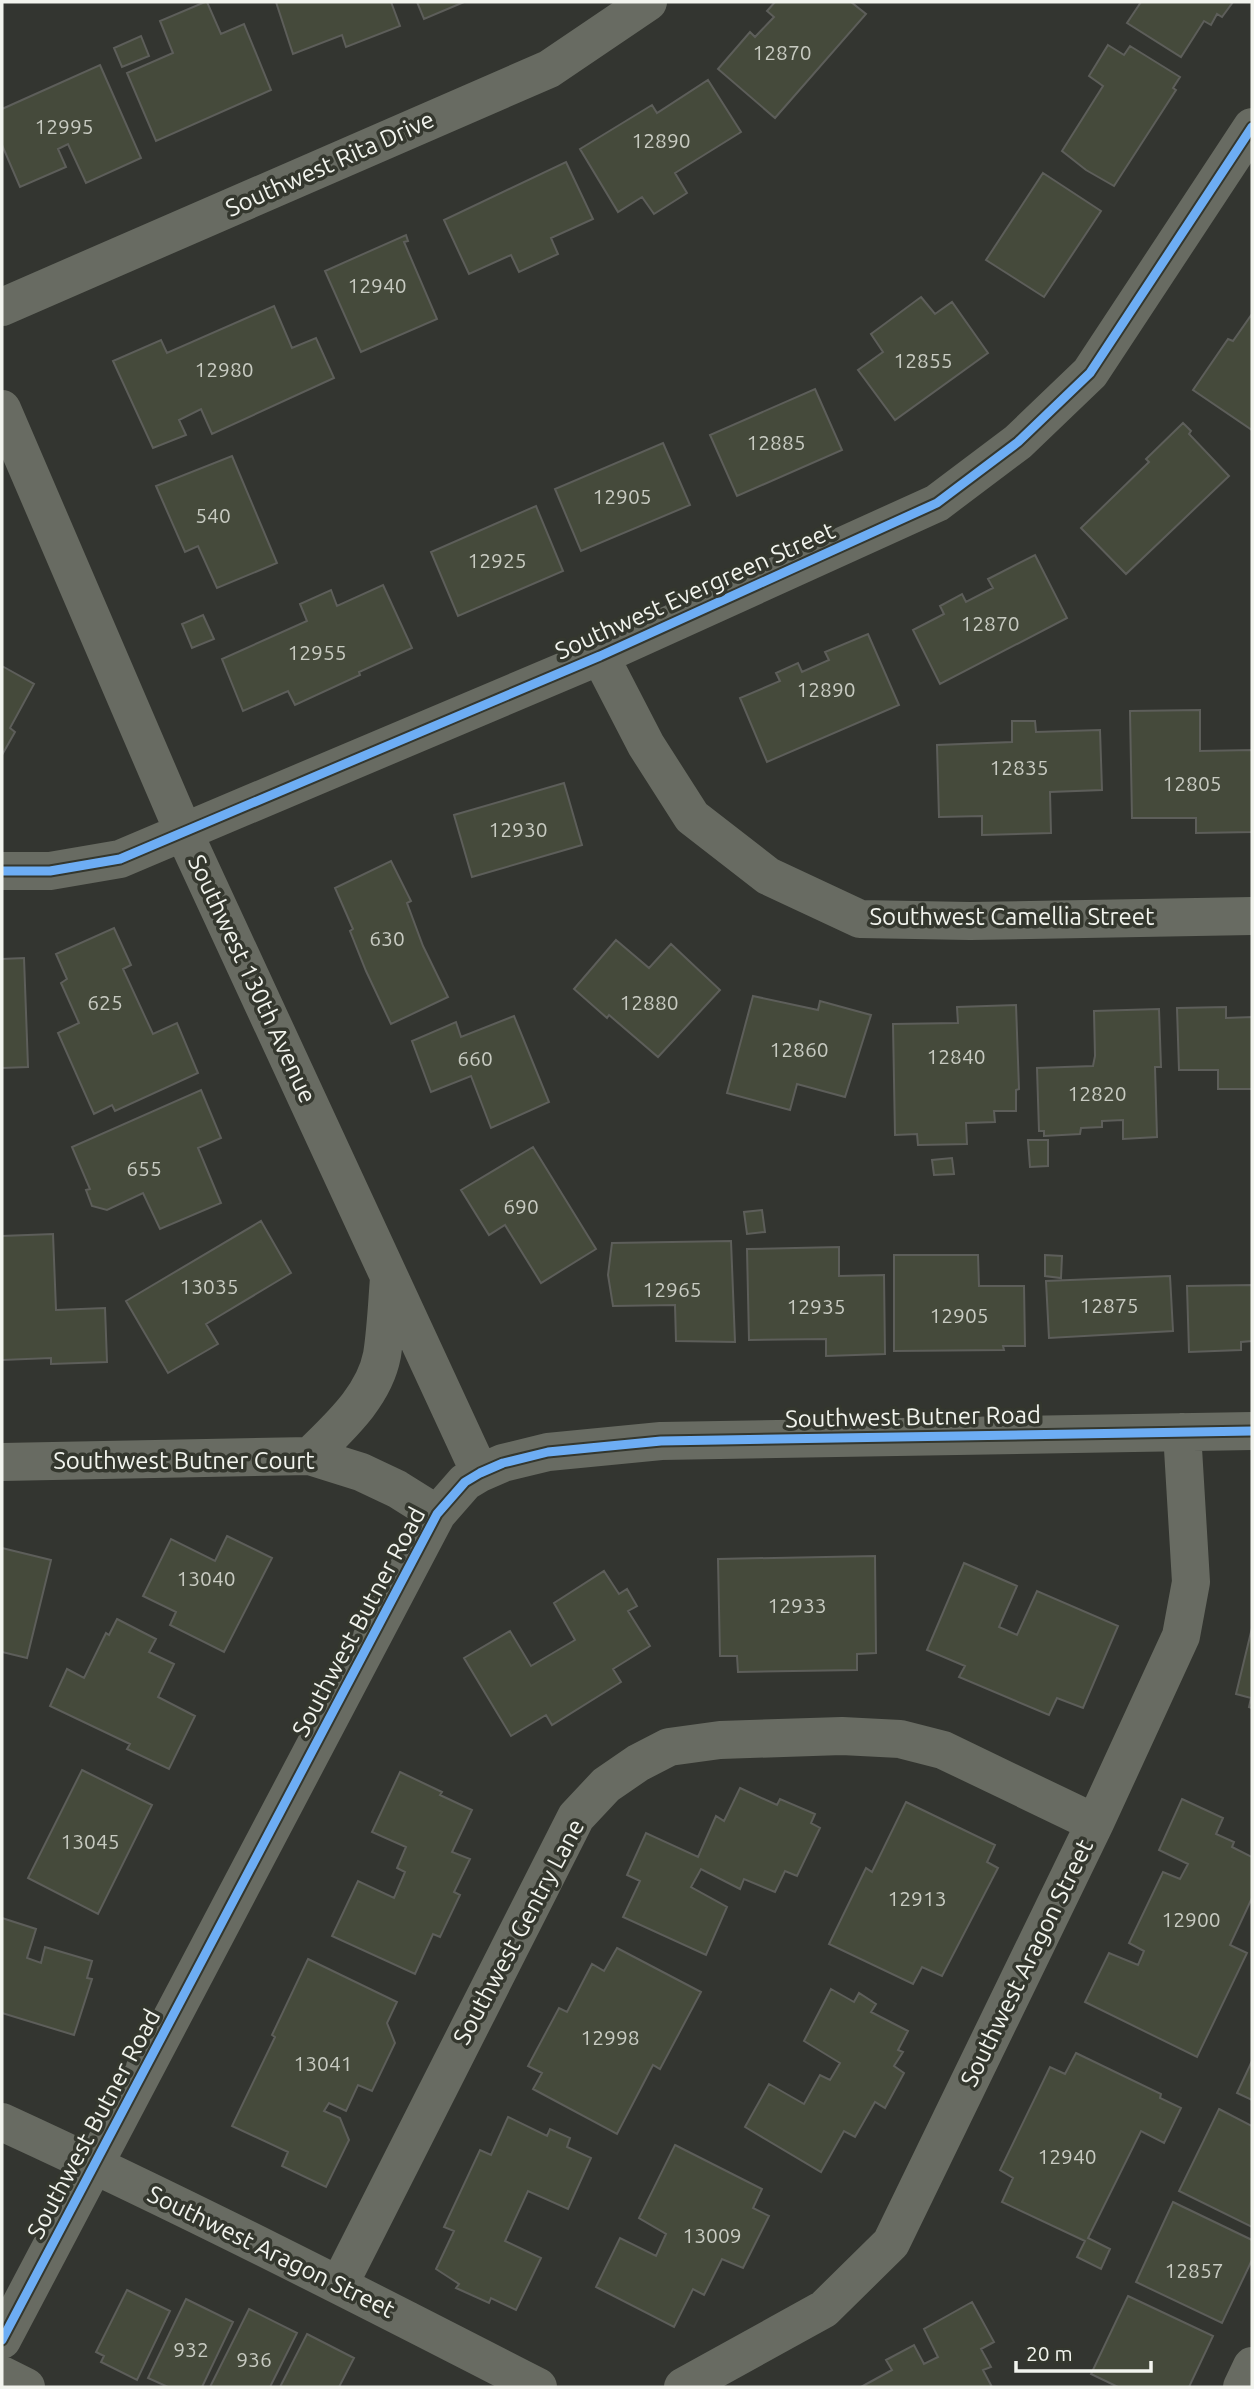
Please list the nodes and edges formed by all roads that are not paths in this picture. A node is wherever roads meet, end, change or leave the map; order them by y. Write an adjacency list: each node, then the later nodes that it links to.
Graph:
1 (648, 2): 3 (street, Southwest Rita Drive)
2 (1252, 127): 5 (street, Southwest Evergreen Street)
3 (2, 307)
4 (2, 409): 6 (street, Southwest 130th Avenue)
5 (600, 656): 6 (street, Southwest Evergreen Street); 8 (street, Southwest Camellia Street)
6 (184, 833): 7 (street, Southwest Evergreen Street); 9 (street, Southwest 130th Avenue)
7 (2, 871)
8 (1252, 916)
9 (389, 1276): 12 (street, Southwest 130th Avenue); 14 (street, Southwest 130th Avenue)
10 (1252, 1431): 11 (street, Southwest Butner Road)
11 (1182, 1432): 14 (street, Southwest Butner Road); 16 (street, Southwest Aragon Street)
12 (310, 1456): 13 (street, Southwest Butner Court); 15 (street, Southwest Butner Court)
13 (2, 1462)
14 (480, 1473): 15 (street, Southwest Butner Road)
15 (437, 1514): 18 (street, Southwest Butner Road)
16 (1096, 1823): 19 (street, Southwest Gentry Lane); 25 (street, Southwest Aragon Street)
17 (2, 2122): 18 (street, Southwest Aragon Street)
18 (94, 2164): 19 (street, Southwest Aragon Street); 20 (street, Southwest Butner Road)
19 (339, 2285): 24 (street, Southwest Aragon Street)
20 (2, 2340)
21 (1252, 2367): 26 (street)
22 (2, 2375): 23 (street)
23 (26, 2387)
24 (538, 2387)
25 (683, 2387)
26 (1242, 2387)

